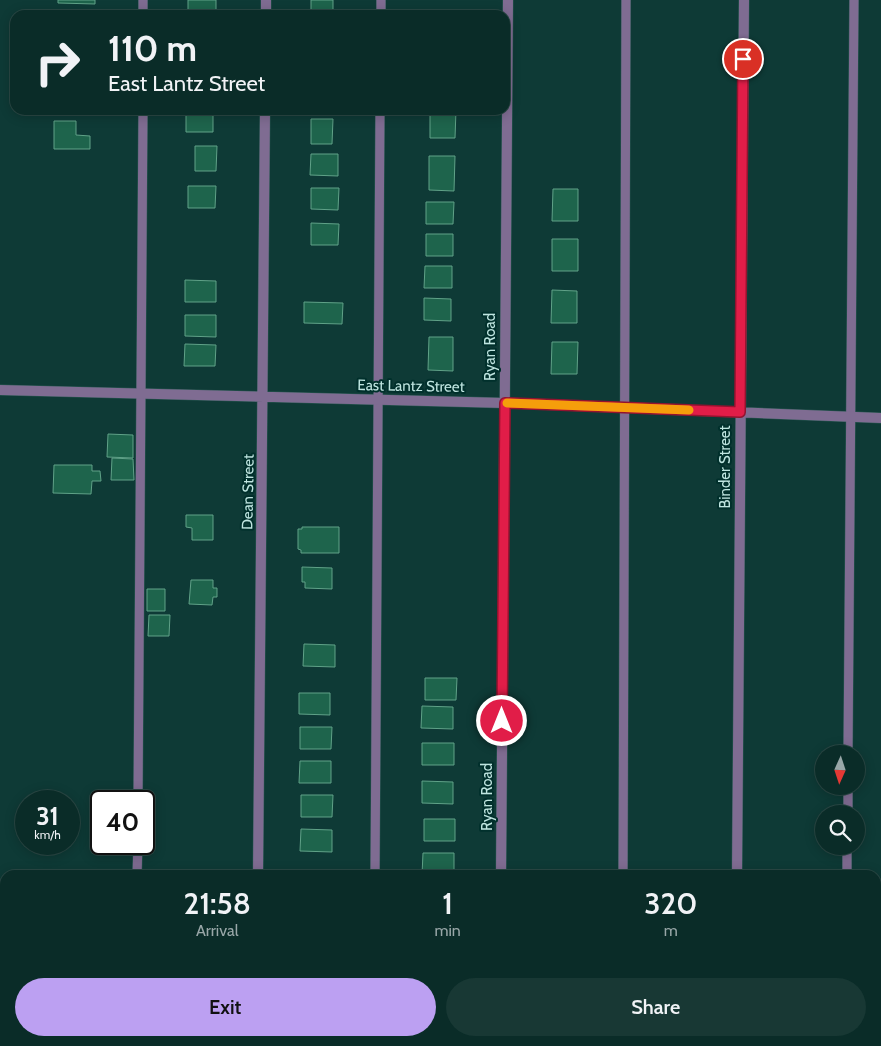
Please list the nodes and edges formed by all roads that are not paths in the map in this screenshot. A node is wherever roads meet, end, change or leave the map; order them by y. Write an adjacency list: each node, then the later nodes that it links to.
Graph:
1 (626, 0): 13 (lane)
2 (744, 0): 14 (street, Binder Street)
3 (854, 0): 15 (lane)
4 (143, 115): 9 (lane)
5 (266, 115): 10 (street, Dean Street)
6 (380, 115): 11 (lane)
7 (507, 115): 12 (street, Ryan Road)
8 (0, 390): 9 (street, East Lantz Street)
9 (141, 394): 10 (street, East Lantz Street); 18 (lane)
10 (264, 397): 11 (street, East Lantz Street); 22 (street, Dean Street)
11 (377, 400): 12 (street, East Lantz Street); 23 (lane)
12 (505, 403): 13 (street, East Lantz Street); 24 (street, Ryan Road)
13 (625, 408): 14 (street, East Lantz Street); 25 (lane)
14 (740, 412): 15 (street, East Lantz Street); 26 (street, Binder Street)
15 (852, 417): 16 (street, East Lantz Street); 17 (lane)
16 (881, 418)
17 (848, 745)
18 (138, 790)
19 (138, 855): 21 (lane)
20 (848, 855): 27 (lane)
21 (137, 870)
22 (258, 870)
23 (375, 870)
24 (501, 870)
25 (623, 870)
26 (737, 870)
27 (847, 870)

